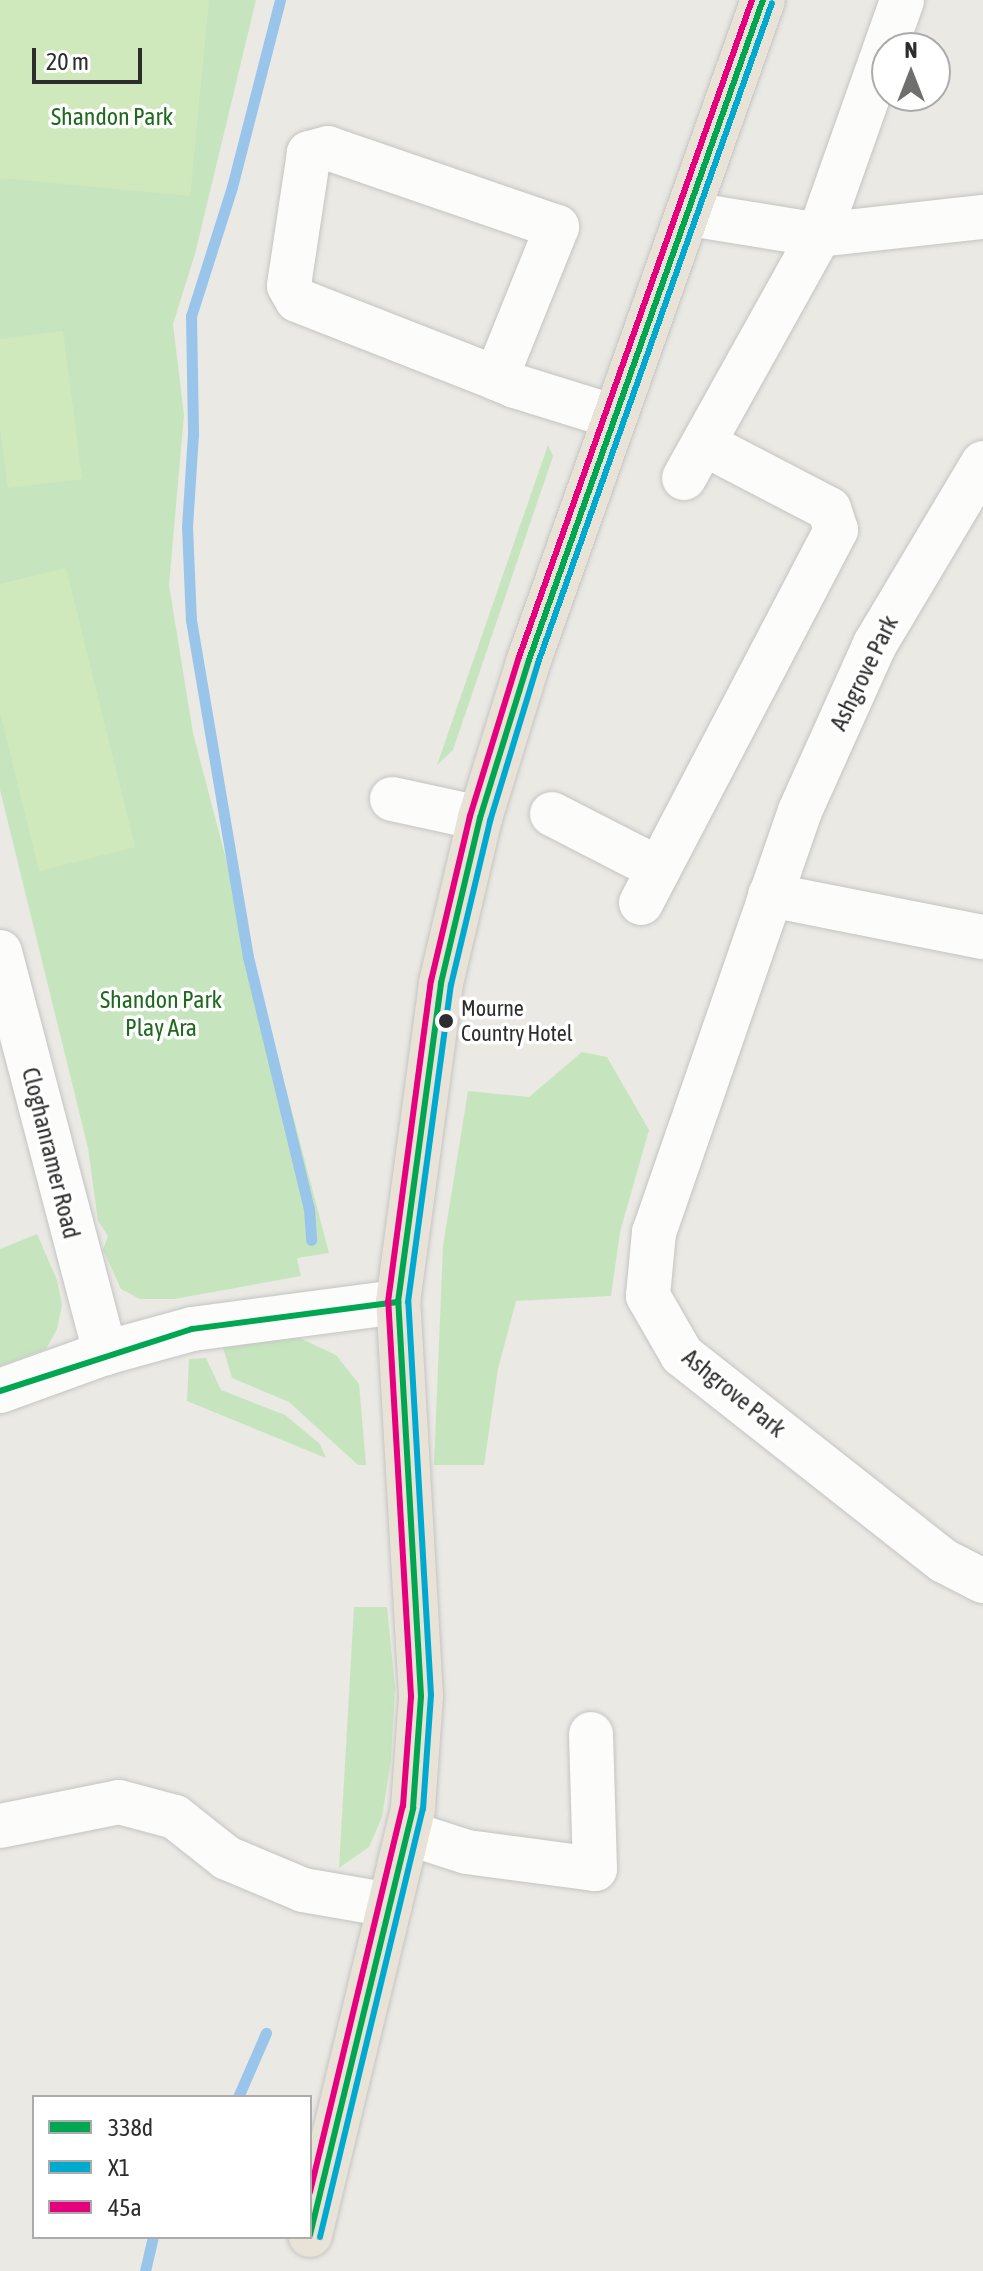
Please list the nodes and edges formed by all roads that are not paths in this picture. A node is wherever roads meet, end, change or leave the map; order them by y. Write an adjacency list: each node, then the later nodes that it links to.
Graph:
1 (763, 0): 3 (highway)
2 (902, 0): 5 (street)
3 (690, 214): 5 (street); 7 (highway)
4 (983, 217): 5 (street)
5 (819, 235): 10 (street)
6 (496, 378): 6 (street); 7 (street)
7 (612, 416): 11 (highway)
8 (983, 463): 12 (street, Ashgrove Park)
9 (392, 799): 11 (street)
10 (552, 814)
11 (480, 818): 15 (highway)
12 (770, 895): 13 (street); 18 (street, Ashgrove Park)
13 (983, 937)
14 (0, 952): 16 (street, Cloghanramer Road)
15 (398, 1302): 16 (street); 21 (highway)
16 (105, 1353): 17 (street)
17 (0, 1391)
18 (983, 1581)
19 (591, 1734): 21 (street)
20 (0, 1826): 22 (street)
21 (408, 1833): 22 (highway)
22 (390, 1905): 23 (highway)
23 (312, 2228)
24 (309, 2239): 25 (highway)
25 (302, 2271)

